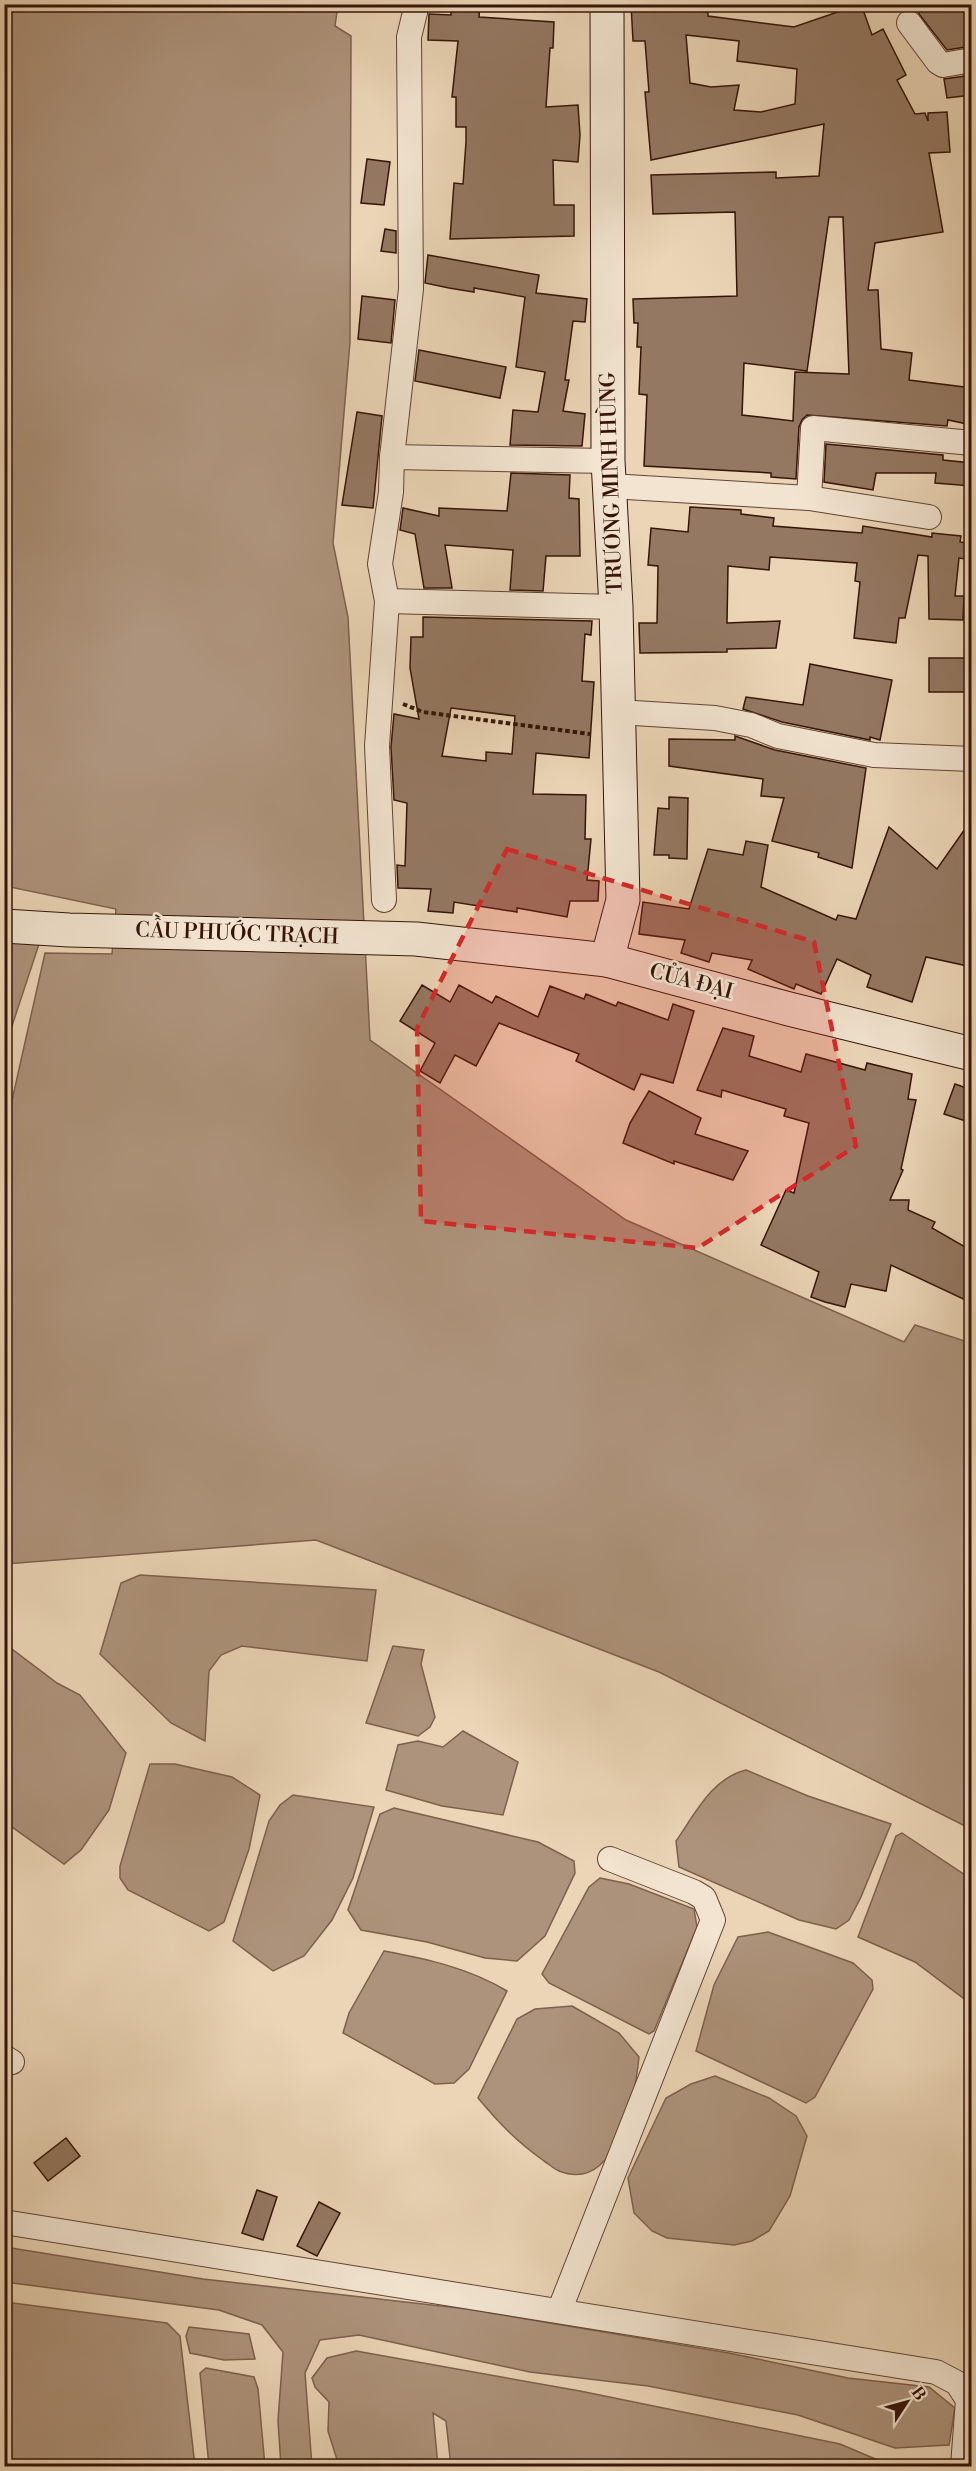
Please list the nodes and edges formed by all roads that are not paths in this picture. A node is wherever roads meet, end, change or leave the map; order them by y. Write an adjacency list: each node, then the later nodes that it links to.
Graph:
1 (417, 4): 6 (street)
2 (607, 4): 7 (street, TRƯƠNG MINH HÙNG)
3 (909, 24): 4 (street)
4 (972, 60)
5 (972, 443): 8 (street)
6 (392, 457): 7 (street); 10 (street)
7 (609, 473): 8 (street); 11 (street, TRƯƠNG MINH HÙNG)
8 (809, 498): 9 (street)
9 (929, 517)
10 (387, 602): 11 (street); 14 (street)
11 (616, 607): 12 (street, TRƯƠNG MINH HÙNG)
12 (619, 725): 13 (street); 17 (street, TRƯƠNG MINH HÙNG)
13 (972, 759)
14 (384, 900)
15 (4, 926): 16 (street, CẦU PHƯỚC TRẠCH)
16 (406, 939): 17 (street, CỬA ĐẠI)
17 (607, 960): 18 (street, CỬA ĐẠI)
18 (972, 1054)
19 (610, 1858): 21 (street)
20 (4, 2222): 21 (street)
21 (560, 2310): 22 (street)
22 (963, 2466)

